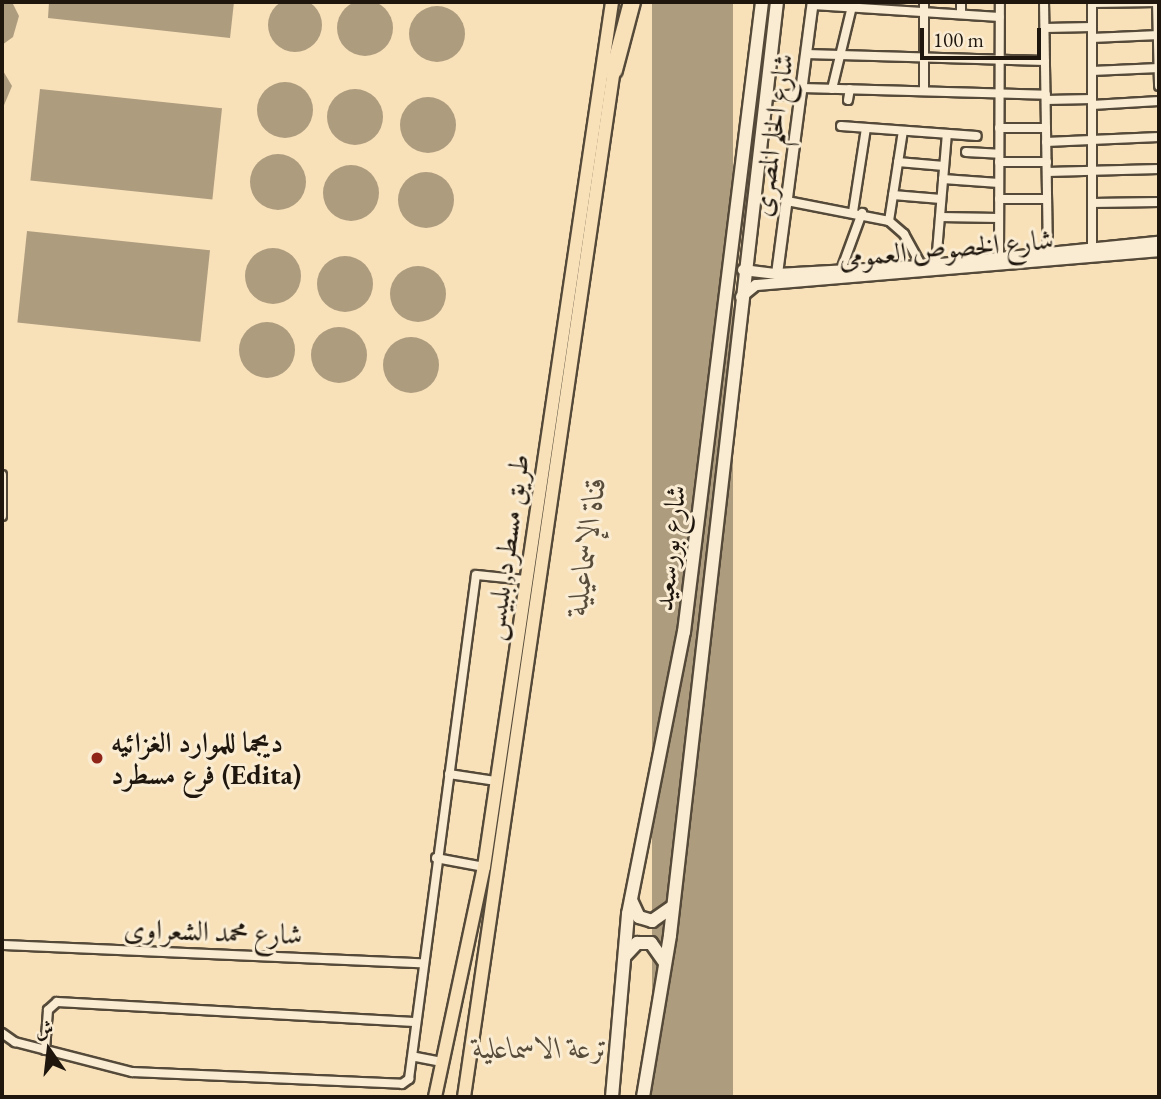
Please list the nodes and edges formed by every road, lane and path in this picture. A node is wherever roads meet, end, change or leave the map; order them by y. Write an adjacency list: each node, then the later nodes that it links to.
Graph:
1 (612, 2): 84 (main road, طريق مسطرد, بلبيس)
2 (624, 2): 27 (main road, طريق مسطرد, بلبيس)
3 (632, 2): 27 (highway)
4 (762, 2): 89 (main road, شارع بورسعيد)
5 (777, 2): 35 (main road, شارع بورسعيد)
6 (924, 2): 14 (street)
7 (961, 2): 15 (street)
8 (1000, 2): 16 (street)
9 (1044, 2): 18 (street)
10 (1157, 2): 12 (street); 19 (street)
11 (813, 3): 13 (street); 21 (street, شارع الحلم المصرى)
12 (1092, 3): 17 (street)
13 (853, 5): 14 (street); 22 (street)
14 (924, 12): 15 (street); 23 (street)
15 (961, 15): 16 (street)
16 (1000, 17): 24 (street)
17 (1092, 27): 18 (street); 20 (street)
18 (1045, 28): 25 (street)
19 (1159, 35): 20 (street); 26 (street)
20 (1092, 38): 28 (street)
21 (806, 54): 22 (street); 32 (street, شارع الحلم المصرى)
22 (840, 55): 23 (street); 30 (street)
23 (924, 58): 24 (street); 33 (street)
24 (1000, 60): 25 (street); 34 (street)
25 (1045, 61): 36 (street)
26 (1159, 68): 28 (street); 29 (street)
27 (614, 70): 101 (main road, طريق مسطرد, بلبيس)
28 (1092, 71): 38 (street)
29 (1159, 86)
30 (832, 89): 31 (street); 32 (street)
31 (850, 89): 33 (street); 37 (street)
32 (801, 91): 35 (street); 64 (street, شارع الحلم المصرى)
33 (924, 91): 34 (street)
34 (999, 93): 36 (street); 42 (street)
35 (766, 96): 77 (main road, شارع بورسعيد)
36 (1046, 97): 38 (street); 43 (street)
37 (848, 100)
38 (1092, 102): 39 (street); 48 (street)
39 (1159, 102)
40 (841, 126): 41 (street)
41 (866, 128): 44 (street); 67 (street)
42 (999, 128): 43 (street); 51 (street)
43 (1046, 128): 49 (street)
44 (903, 131): 45 (street); 52 (street)
45 (947, 134): 46 (street); 54 (street)
46 (977, 136)
47 (1159, 137): 48 (street)
48 (1092, 140): 49 (street); 56 (street)
49 (1046, 142): 53 (street)
50 (966, 152): 51 (street)
51 (999, 158): 53 (street); 59 (street)
52 (898, 162): 54 (street); 60 (street)
53 (1047, 162): 57 (street)
54 (944, 166): 58 (street)
55 (1159, 169): 56 (street)
56 (1092, 171): 57 (street); 66 (street)
57 (1047, 172): 63 (street)
58 (943, 179): 59 (street); 61 (street)
59 (999, 183): 62 (street)
60 (893, 195): 61 (street); 70 (street)
61 (941, 199): 68 (street)
62 (999, 199): 63 (street); 69 (street)
63 (1047, 199): 74 (street)
64 (786, 201): 67 (street); 80 (street, شارع الحلم المصرى)
65 (1159, 202): 66 (street)
66 (1092, 203): 72 (street)
67 (858, 213): 70 (street); 79 (street)
68 (940, 217): 69 (street); 76 (street)
69 (999, 218): 75 (street)
70 (889, 221): 78 (street)
71 (1159, 242): 72 (street, شارع الخصوص العمومى)
72 (1092, 248): 74 (street, شارع الخصوص العمومى)
73 (1159, 251): 78 (street, شارع الخصوص العمومى)
74 (1048, 252): 75 (street, شارع الخصوص العمومى)
75 (999, 257): 76 (street, شارع الخصوص العمومى)
76 (936, 264): 78 (street, شارع الخصوص العمومى)
77 (743, 270): 80 (street, شارع الخصوص العمومى); 81 (main road, شارع بورسعيد)
78 (923, 270): 79 (street, شارع الخصوص العمومى); 81 (street, شارع الخصوص العمومى)
79 (841, 271): 80 (street, شارع الخصوص العمومى)
80 (777, 274)
81 (741, 297): 90 (main road, شارع بورسعيد)
82 (3, 478): 83 (street)
83 (2, 516)
84 (526, 580): 85 (street); 86 (main road, طريق مسطرد, بلبيس)
85 (449, 774): 86 (street); 87 (street)
86 (496, 781): 88 (main road, طريق مسطرد, بلبيس)
87 (436, 858): 88 (street); 93 (street)
88 (484, 867): 99 (main road, طريق مسطرد, بلبيس)
89 (631, 900): 90 (main road); 92 (main road, شارع بورسعيد)
90 (672, 906): 94 (main road, شارع بورسعيد)
91 (2, 944): 93 (street, شارع محمد الشعراوى)
92 (624, 957): 94 (main road); 102 (main road, شارع بورسعيد)
93 (422, 963): 95 (street)
94 (666, 963): 103 (main road, شارع بورسعيد)
95 (414, 1022): 97 (street); 98 (street)
96 (2, 1033): 97 (street)
97 (45, 1050): 98 (street)
98 (416, 1057): 99 (street)
99 (441, 1062): 100 (main road, طريق مسطرد, بلبيس)
100 (435, 1097)
101 (464, 1097)
102 (612, 1097)
103 (643, 1097)

